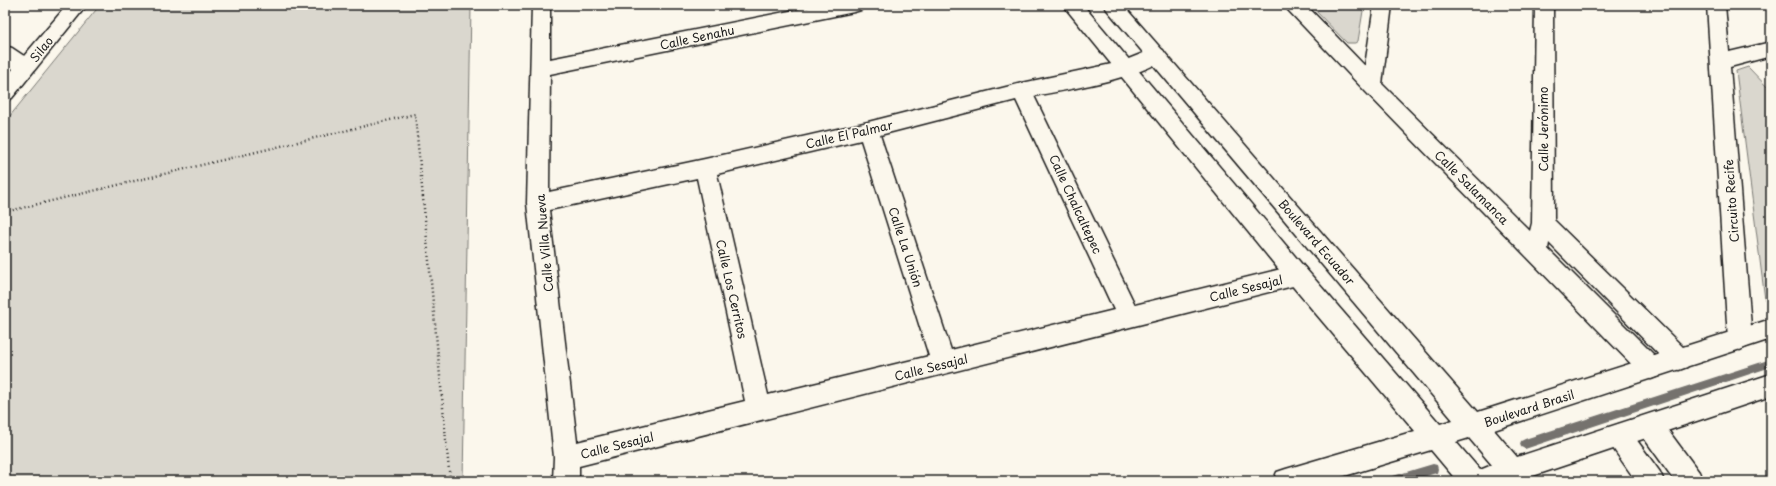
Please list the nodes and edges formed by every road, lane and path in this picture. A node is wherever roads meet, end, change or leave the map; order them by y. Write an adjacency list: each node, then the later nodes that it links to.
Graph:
1 (78, 5): 14 (street, Silao)
2 (541, 5): 15 (street, Calle Villa Nueva)
3 (854, 5): 15 (street, Calle Senahu)
4 (1072, 5): 16 (street)
5 (1112, 5): 12 (street, Boulevard Ecuador)
6 (1295, 5): 17 (street, Calle Salamanca)
7 (1383, 5): 17 (street)
8 (1544, 5): 24 (street, Calle Jerónimo)
9 (1716, 5): 13 (street, Circuito Recife)
10 (1771, 49): 13 (street)
11 (5, 53): 14 (street)
12 (1156, 55): 16 (street, Calle El Palmar); 35 (street, Boulevard Ecuador)
13 (1721, 62): 29 (street, Circuito Recife)
14 (26, 68): 19 (street, Silao)
15 (539, 69): 22 (street, Calle Villa Nueva)
16 (1125, 69): 18 (street, Calle El Palmar); 26 (street)
17 (1372, 86): 25 (street, Calle Salamanca)
18 (1022, 91): 20 (street, Calle El Palmar); 27 (street, Calle Chalcaltepec)
19 (5, 93)
20 (868, 130): 21 (street, Calle El Palmar); 31 (street, Calle La Unión)
21 (705, 168): 22 (street, Calle El Palmar); 34 (street, Calle Los Cerritos)
22 (538, 203): 39 (street, Calle Villa Nueva)
23 (5, 212): 41 (path)
24 (1543, 223): 25 (street, Calle Jerónimo); 30 (street)
25 (1536, 252): 32 (street, Calle Salamanca)
26 (1297, 275): 27 (street, Calle Sesajal); 38 (street)
27 (1129, 317): 31 (street, Calle Sesajal)
28 (1771, 330): 29 (street, Boulevard Brasil)
29 (1740, 339): 30 (street, Boulevard Brasil)
30 (1679, 359): 32 (street, Boulevard Brasil)
31 (944, 364): 34 (street, Calle Sesajal)
32 (1651, 368): 35 (street, Boulevard Brasil)
33 (1771, 385): 36 (street)
34 (759, 410): 39 (street, Calle Sesajal)
35 (1474, 425): 38 (street, Boulevard Brasil); 40 (street, Boulevard Ecuador)
36 (1650, 426): 37 (street); 47 (street)
37 (1619, 436): 40 (street); 46 (street)
38 (1436, 437): 43 (street, Boulevard Brasil); 44 (street)
39 (566, 457): 42 (street, Calle Villa Nueva)
40 (1516, 476): 45 (street)
41 (450, 481)
42 (566, 481)
43 (1286, 481)
44 (1473, 481)
45 (1482, 481)
46 (1651, 481)
47 (1690, 481)

